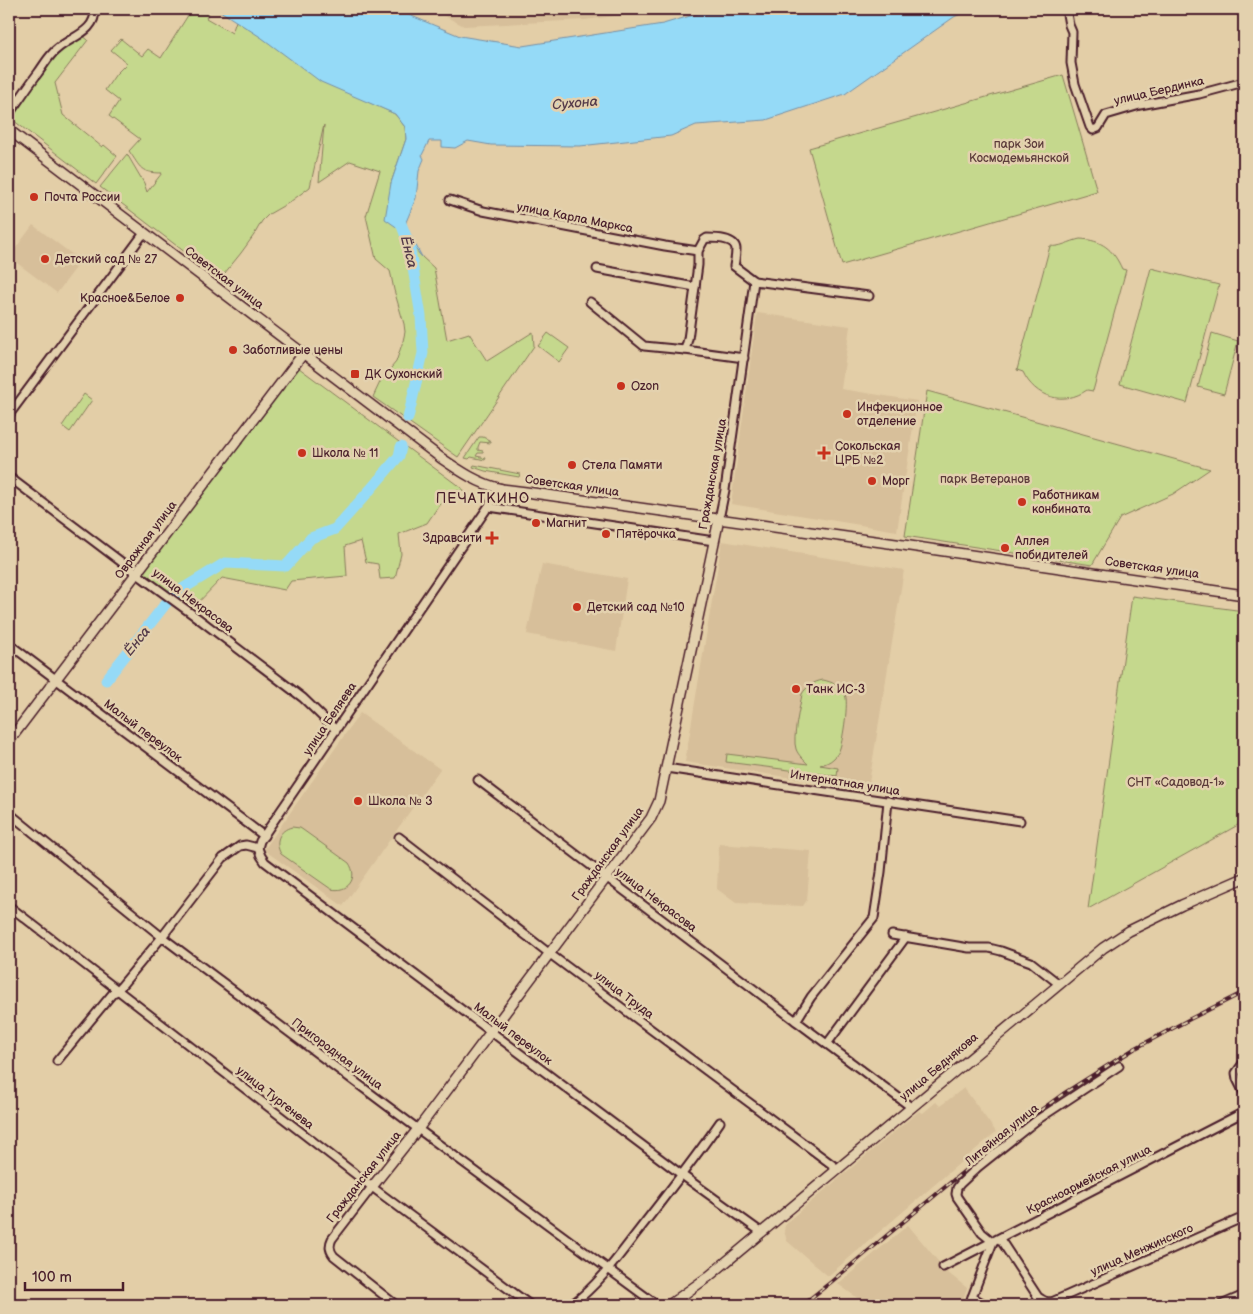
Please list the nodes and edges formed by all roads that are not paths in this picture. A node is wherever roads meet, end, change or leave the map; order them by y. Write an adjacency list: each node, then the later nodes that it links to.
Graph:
1 (94, 9): 4 (street)
2 (1068, 9): 3 (street, улица Бердинка)
3 (1244, 82)
4 (9, 114)
5 (9, 130): 7 (street, Советская улица)
6 (450, 200): 8 (street, улица Карла Маркса)
7 (144, 233): 15 (street, Советская улица); 17 (street)
8 (698, 251): 10 (street); 11 (street)
9 (598, 268): 11 (street)
10 (754, 281): 12 (street); 16 (street, Гражданская улица)
11 (695, 287): 14 (street)
12 (869, 296)
13 (590, 302): 14 (street)
14 (684, 350): 16 (street)
15 (303, 354): 19 (street, Советская улица); 23 (street, Овражная улица)
16 (744, 358): 21 (street, Гражданская улица)
17 (9, 415)
18 (9, 477): 23 (street, улица Некрасова)
19 (501, 488): 20 (street, улица Беляева); 21 (street, Советская улица)
20 (489, 507): 22 (street); 27 (street, улица Беляева)
21 (719, 519): 22 (street, Гражданская улица); 24 (street, Советская улица)
22 (714, 541): 29 (street, Гражданская улица)
23 (136, 573): 26 (street, Овражная улица); 27 (street, улица Некрасова)
24 (1244, 595)
25 (9, 644): 26 (street, Малый переулок)
26 (56, 679): 28 (street, Овражная улица); 34 (street, Малый переулок)
27 (336, 730): 34 (street, улица Беляева)
28 (9, 741)
29 (666, 768): 31 (street, Интернатная улица); 37 (street, Гражданская улица)
30 (478, 780): 37 (street, улица Некрасова)
31 (888, 801): 33 (street, Интернатная улица); 46 (street)
32 (9, 813): 41 (street, Пригородная улица)
33 (1020, 821)
34 (264, 836): 36 (street, улица Беляева)
35 (398, 837): 43 (street, улица Труда)
36 (258, 848): 41 (street); 47 (street, Малый переулок)
37 (607, 877): 43 (street, Гражданская улица); 46 (street, улица Некрасова)
38 (1244, 878): 44 (street, улица Беднякова)
39 (9, 906): 45 (street, улица Тургенева)
40 (892, 935): 42 (street)
41 (162, 937): 45 (street); 56 (street, Пригородная улица)
42 (906, 938): 44 (street); 48 (street)
43 (550, 954): 47 (street, Гражданская улица); 57 (street, улица Труда)
44 (1059, 984): 53 (street, улица Беднякова)
45 (118, 990): 49 (street); 59 (street, улица Тургенева)
46 (796, 1021): 48 (street, улица Некрасова)
47 (491, 1031): 56 (street, Гражданская улица); 58 (street, Малый переулок)
48 (827, 1044): 53 (street, улица Некрасова)
49 (57, 1062)
50 (1244, 1062): 52 (street)
51 (1119, 1066): 62 (street, Литейная улица)
52 (1244, 1093)
53 (911, 1107): 57 (street, улица Беднякова)
54 (1244, 1112): 62 (street, Красноармейская улица)
55 (720, 1122): 58 (street)
56 (418, 1129): 59 (street, Гражданская улица); 64 (street, Пригородная улица)
57 (838, 1170): 61 (street, улица Беднякова)
58 (682, 1175): 61 (street, Малый переулок); 64 (street)
59 (372, 1187): 67 (street, Гражданская улица); 68 (street, улица Тургенева)
60 (1244, 1217): 62 (street, улица Менжинского)
61 (761, 1232): 71 (street, улица Беднякова)
62 (997, 1241): 63 (street, Красноармейская улица); 66 (street)
63 (943, 1267)
64 (608, 1269): 69 (street); 70 (street, Пригородная улица)
65 (1244, 1295): 74 (street)
66 (972, 1297): 72 (street); 73 (street)
67 (396, 1305)
68 (530, 1305)
69 (571, 1305)
70 (657, 1305)
71 (669, 1305)
72 (969, 1305)
73 (986, 1305)
74 (1221, 1305)

